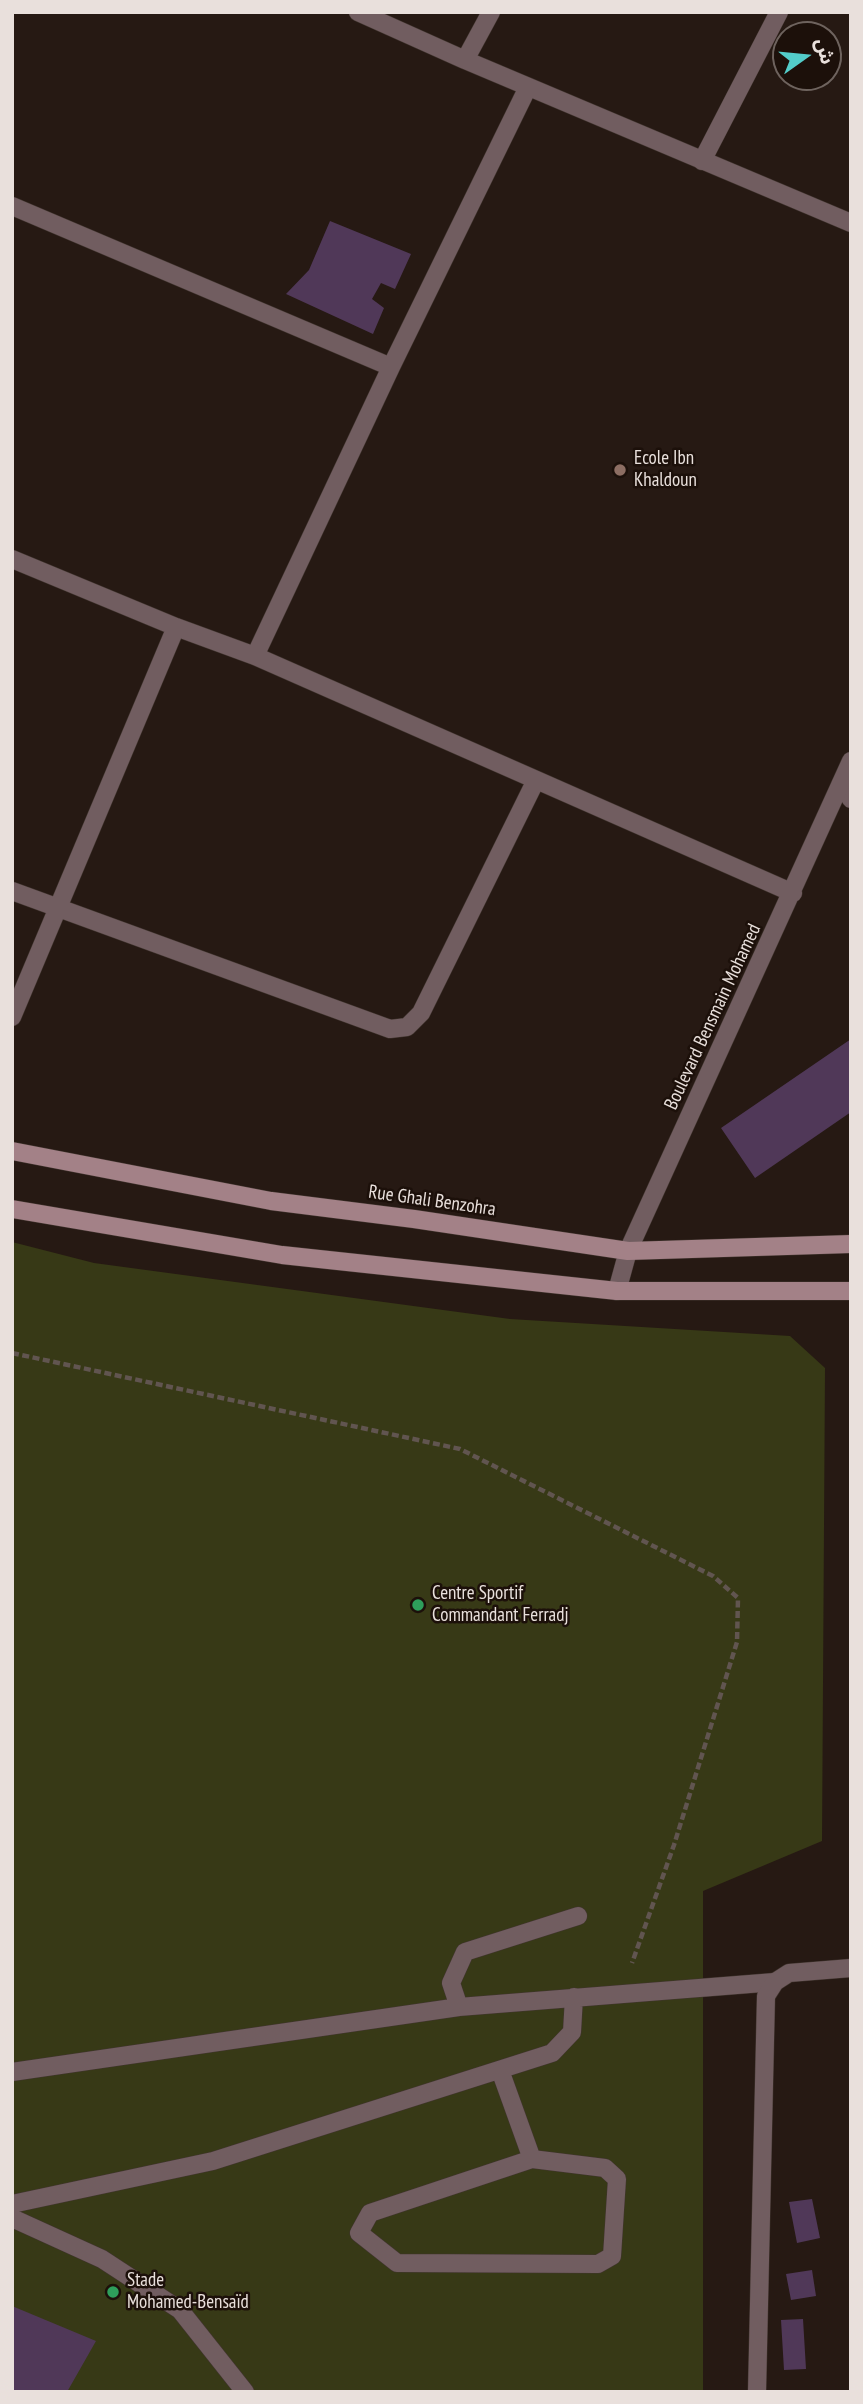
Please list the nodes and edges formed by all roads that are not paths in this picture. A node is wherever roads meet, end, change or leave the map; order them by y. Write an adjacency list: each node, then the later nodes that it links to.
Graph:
1 (358, 12): 4 (street)
2 (491, 12): 4 (street)
3 (779, 12): 6 (street)
4 (464, 60): 5 (street)
5 (528, 87): 6 (street); 9 (street)
6 (702, 161): 8 (street)
7 (12, 206): 9 (street)
8 (850, 222)
9 (391, 367): 12 (street)
10 (12, 559): 11 (street)
11 (176, 627): 12 (street); 18 (street)
12 (255, 656): 14 (street)
13 (851, 761): 15 (street, Boulevard Bensmain Mohamed)
14 (536, 780): 17 (street); 18 (street)
15 (846, 792): 17 (street, Boulevard Bensmain Mohamed)
16 (12, 891): 18 (street)
17 (793, 893): 23 (street, Boulevard Bensmain Mohamed)
18 (59, 909): 19 (street)
19 (12, 1017)
20 (12, 1151): 23 (main road, Rue Ghali Benzohra)
21 (12, 1209): 24 (main road)
22 (851, 1244): 23 (main road, Rue Ghali Benzohra)
23 (628, 1251): 24 (street, Boulevard Bensmain Mohamed)
24 (617, 1291): 25 (main road)
25 (851, 1291)
26 (578, 1916): 30 (street)
27 (851, 1968): 28 (street)
28 (775, 1982): 29 (street); 37 (street)
29 (574, 1997): 30 (street); 31 (street)
30 (459, 2007): 32 (street)
31 (500, 2070): 33 (street); 34 (street)
32 (12, 2072)
33 (532, 2159): 33 (street)
34 (12, 2204)
35 (12, 2218): 36 (street)
36 (245, 2392)
37 (757, 2392)

